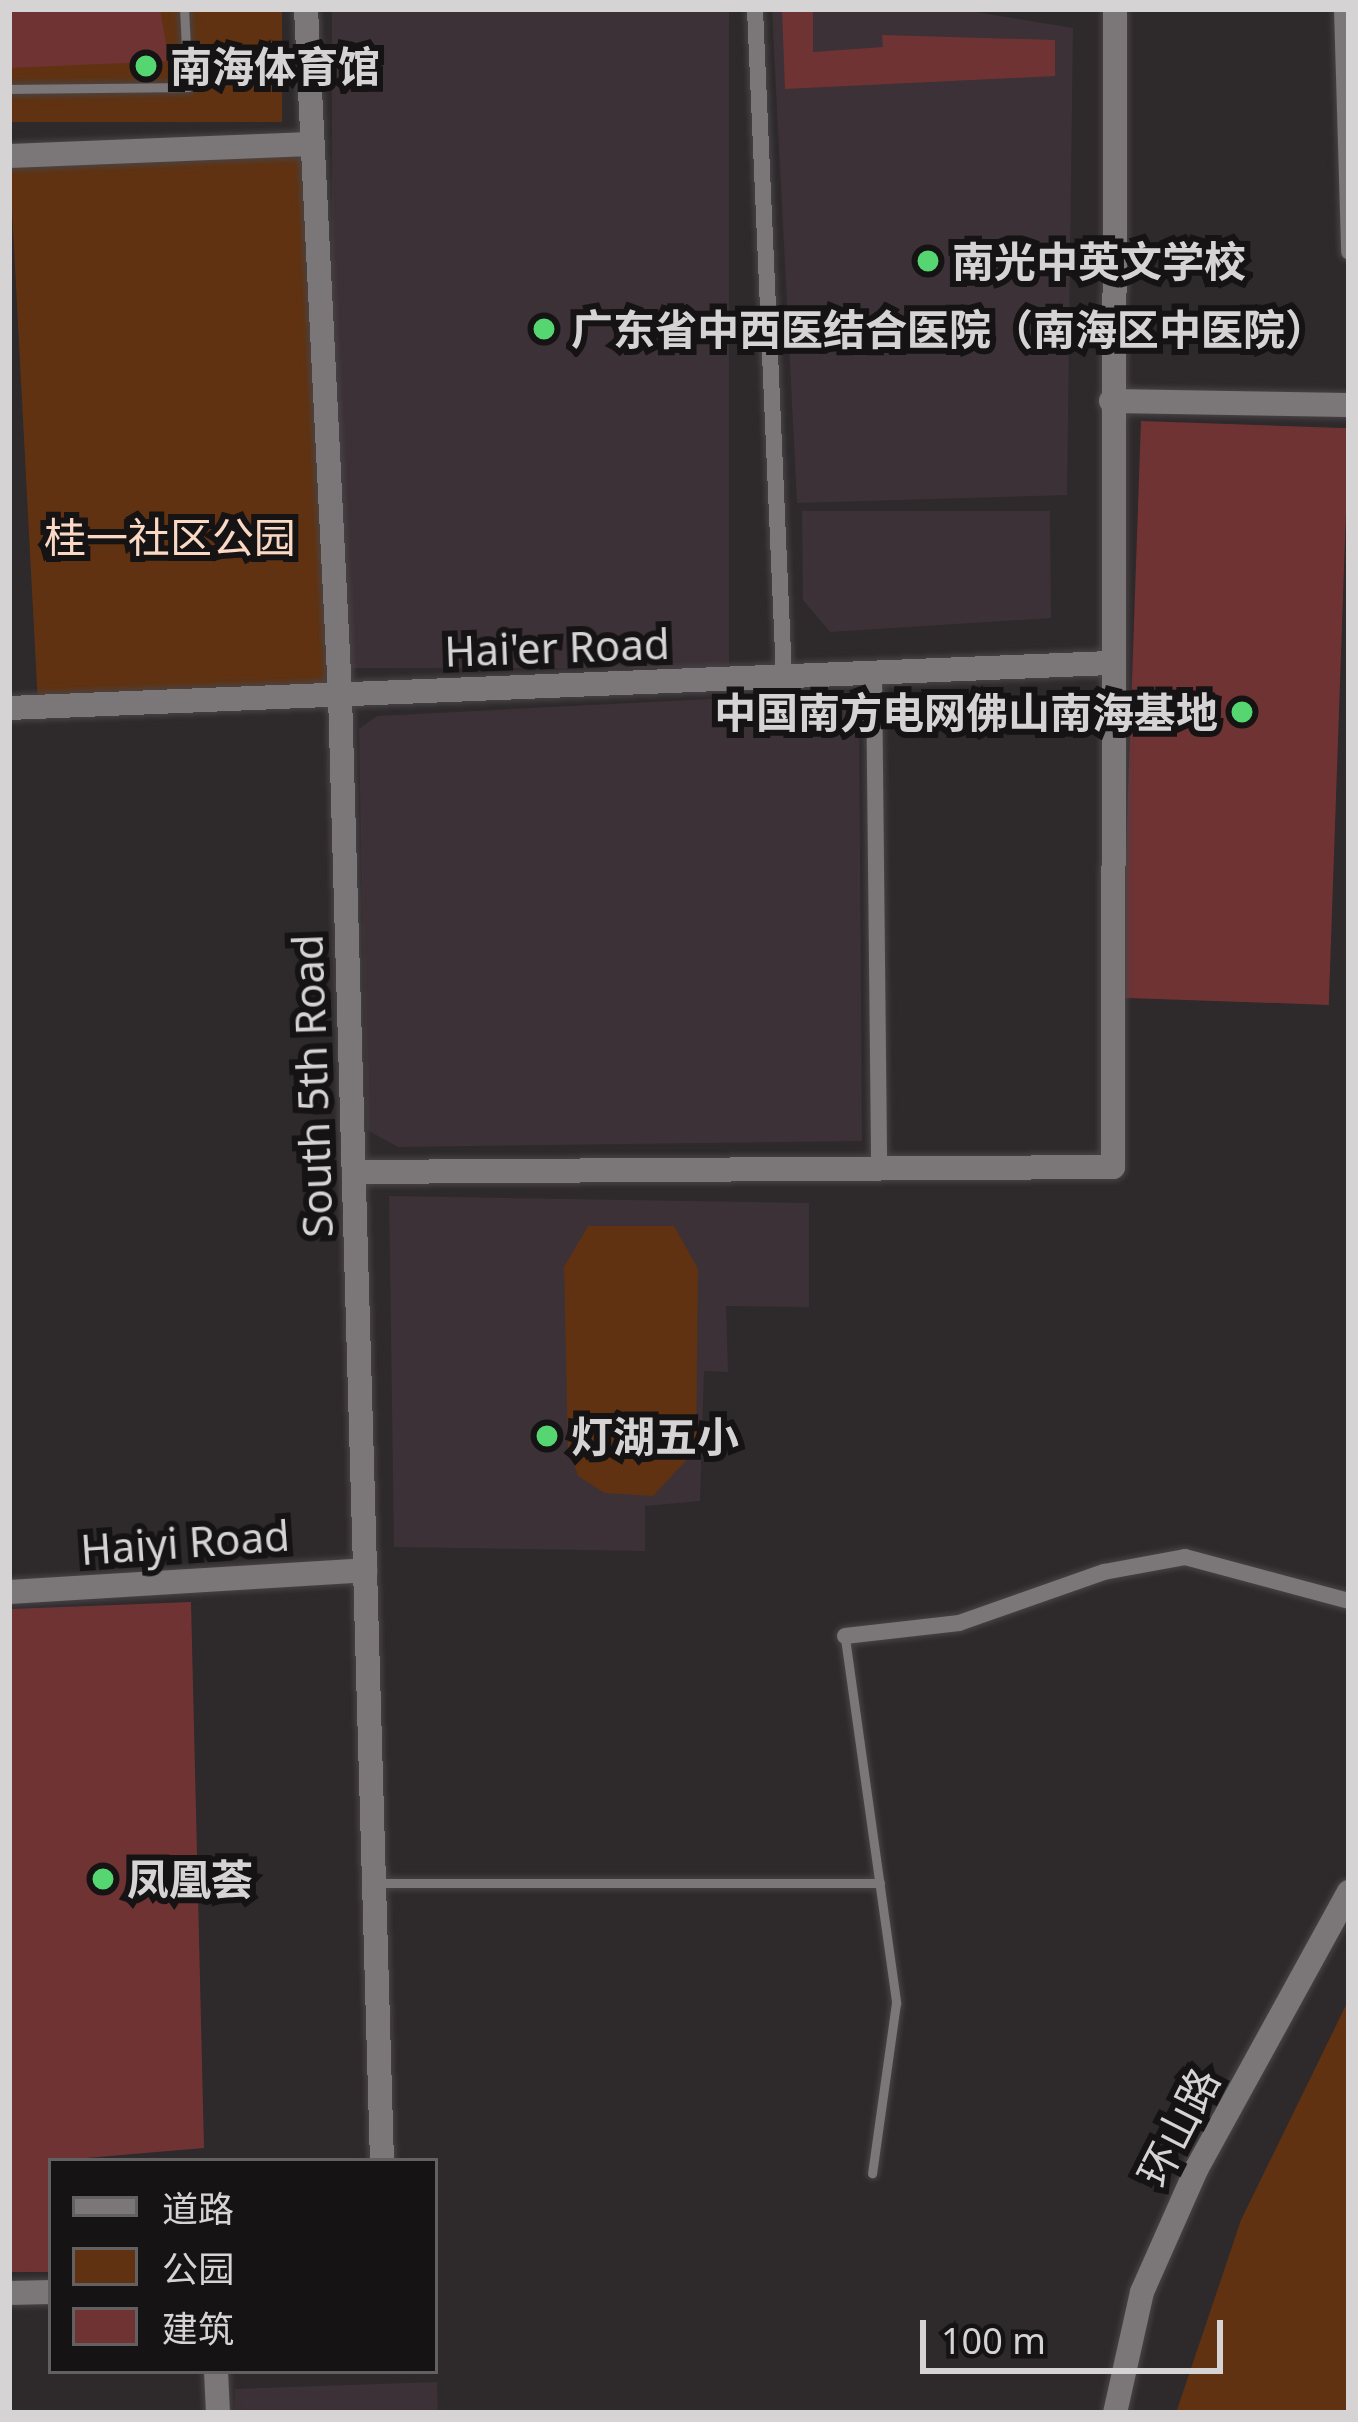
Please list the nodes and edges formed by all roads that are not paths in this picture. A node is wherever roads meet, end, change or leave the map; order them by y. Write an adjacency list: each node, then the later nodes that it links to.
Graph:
1 (184, 9): 6 (lane)
2 (306, 9): 7 (street, South 5th Road)
3 (755, 9): 14 (street)
4 (1115, 9): 10 (street)
5 (1342, 9): 9 (street)
6 (9, 89)
7 (311, 144): 8 (street); 15 (street, South 5th Road)
8 (9, 156)
9 (1349, 252)
10 (1112, 400): 11 (street); 12 (street)
11 (1349, 405)
12 (1108, 663): 13 (street, Hai'er Road); 17 (street)
13 (874, 673): 14 (street, Hai'er Road); 17 (street)
14 (784, 676): 15 (street, Hai'er Road)
15 (340, 695): 16 (street, Hai'er Road); 18 (street, South 5th Road)
16 (9, 708)
17 (879, 1167): 18 (street)
18 (354, 1172): 19 (street, South 5th Road)
19 (365, 1570): 20 (street, Haiyi Road); 23 (street, South 5th Road)
20 (9, 1592)
21 (1349, 1601): 22 (street)
22 (845, 1636): 24 (lane)
23 (374, 1882): 24 (lane); 26 (street, South 5th Road)
24 (880, 1882): 27 (lane)
25 (1349, 1892): 32 (street, 环山路)
26 (382, 2158)
27 (872, 2173)
28 (48, 2292): 29 (street)
29 (9, 2293)
30 (216, 2374): 31 (street)
31 (218, 2413)
32 (1115, 2413)

